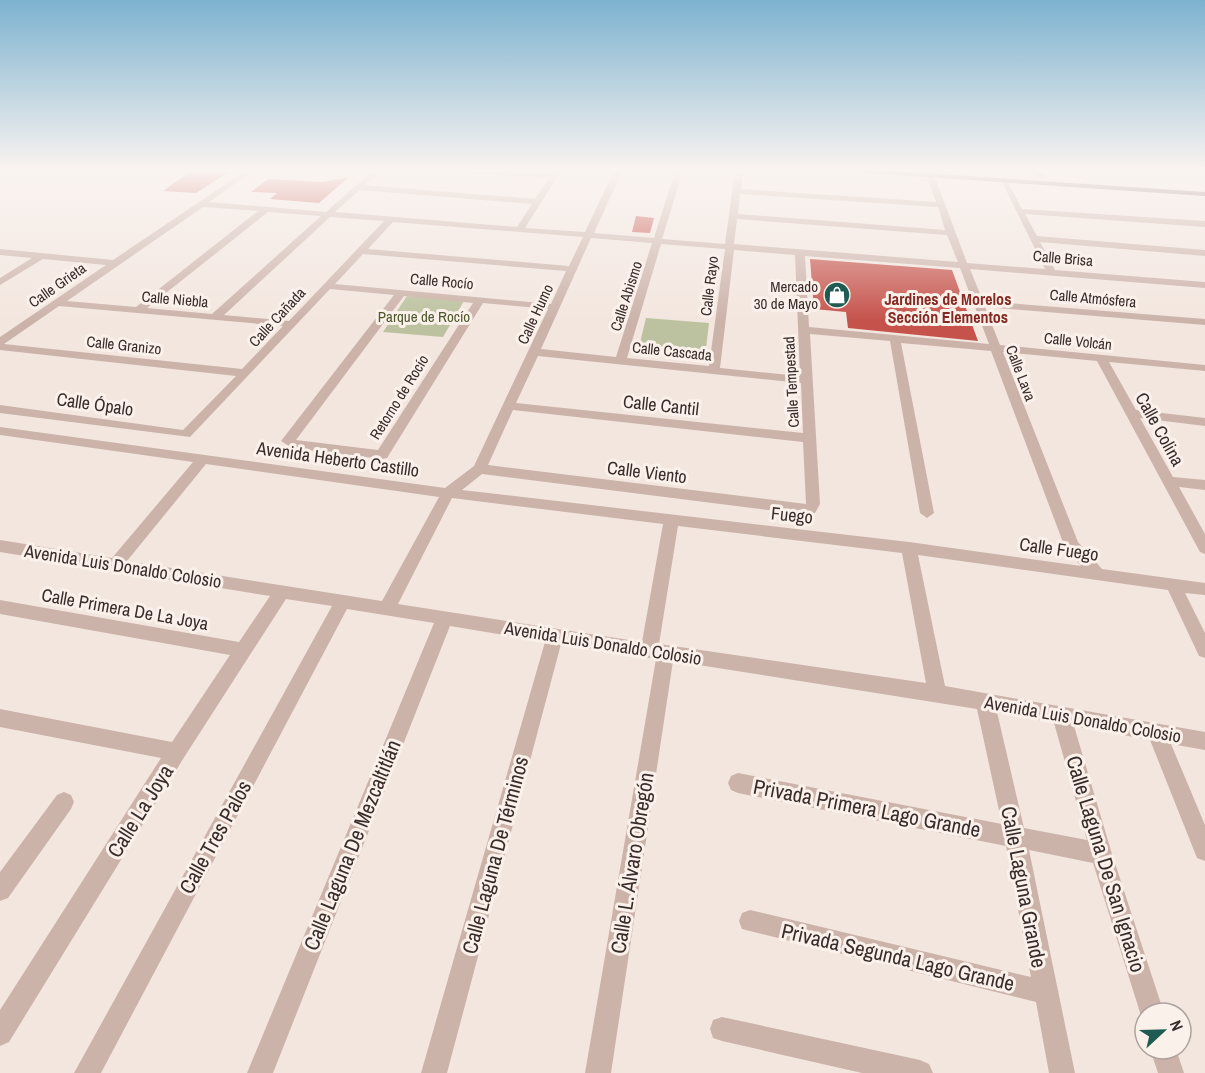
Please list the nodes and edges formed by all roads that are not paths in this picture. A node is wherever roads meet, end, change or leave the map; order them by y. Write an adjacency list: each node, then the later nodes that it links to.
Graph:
1 (175, 221): 26 (street, Calle Grieta)
2 (251, 221): 38 (street)
3 (320, 221): 39 (street)
4 (389, 221): 21 (street, Calle Cañada)
5 (418, 221): 15 (street, Calle Brisa)
6 (525, 221): 15 (street)
7 (596, 221): 17 (street, Calle Humo)
8 (665, 221): 19 (street, Calle Abismo)
9 (733, 221): 20 (street, Calle Rayo)
10 (799, 221): 16 (street)
11 (946, 221): 16 (street, Calle Lava)
12 (1026, 221): 18 (street)
13 (1163, 221): 14 (street)
14 (1205, 224)
15 (520, 229): 17 (street, Calle Brisa)
16 (951, 233): 27 (street, Calle Lava)
17 (590, 235): 19 (street, Calle Brisa); 28 (street, Calle Humo)
18 (1036, 239): 24 (street); 29 (street)
19 (659, 241): 20 (street, Calle Brisa); 49 (street, Calle Abismo)
20 (729, 247): 23 (street, Calle Brisa); 51 (street, Calle Rayo)
21 (360, 251): 28 (street); 32 (street, Calle Cañada)
22 (0, 252): 25 (street)
23 (800, 253): 27 (street, Calle Brisa); 42 (street, Calle Tempestad)
24 (1205, 253)
25 (40, 256): 26 (street); 30 (street)
26 (113, 263): 35 (street, Calle Grieta)
27 (964, 266): 29 (street, Calle Brisa); 36 (street, Calle Lava)
28 (573, 270): 37 (street, Calle Humo)
29 (1052, 273): 31 (street, Calle Brisa)
30 (0, 282)
31 (1205, 285)
32 (327, 286): 33 (street, Calle Rocío); 41 (street, Calle Cañada)
33 (401, 293): 34 (street, Calle Rocío); 34 (street, Retorno de Rocío)
34 (480, 300): 37 (street, Calle Rocío)
35 (57, 303): 38 (street, Calle Niebla); 44 (street, Calle Grieta)
36 (980, 304): 40 (street, Calle Atmósfera); 46 (street, Calle Lava)
37 (555, 307): 47 (street, Calle Humo)
38 (137, 311): 39 (street, Calle Niebla)
39 (214, 318): 41 (street, Calle Niebla)
40 (1205, 322)
41 (291, 324): 52 (street, Calle Cañada)
42 (804, 330): 43 (street, Calle Volcán); 53 (street, Calle Tempestad)
43 (895, 338): 46 (street, Calle Volcán); 69 (street)
44 (0, 342)
45 (0, 347): 52 (street, Calle Granizo)
46 (995, 348): 48 (street, Calle Volcán); 75 (street, Calle Lava)
47 (534, 352): 49 (street, Calle Cascada); 54 (street, Calle Humo)
48 (1101, 358): 50 (street, Calle Volcán); 56 (street, Calle Colina)
49 (620, 361): 51 (street, Calle Cascada)
50 (1205, 368)
51 (714, 370): 53 (street, Calle Cascada)
52 (245, 373): 60 (street, Calle Cañada)
53 (806, 380): 61 (street, Calle Tempestad)
54 (509, 406): 61 (street, Calle Cantil); 64 (street, Calle Humo)
55 (0, 409): 57 (street, Calle Ópalo)
56 (1130, 413): 58 (street); 65 (street, Calle Colina)
57 (36, 414): 59 (street); 60 (street, Calle Ópalo)
58 (1205, 422)
59 (6, 432): 62 (street); 63 (street, Avenida Heberto Castillo)
60 (185, 434)
61 (809, 438): 68 (street, Calle Tempestad)
62 (0, 442)
63 (203, 459): 67 (street, Avenida Heberto Castillo); 74 (street)
64 (479, 469): 67 (street); 68 (street, Calle Viento)
65 (1168, 480): 66 (street); 73 (street, Calle Colina)
66 (1205, 485)
67 (448, 493): 70 (street, Avenida Heberto Castillo); 81 (street)
68 (810, 509)
69 (927, 513)
70 (671, 521): 72 (street, Fuego); 86 (street, Calle L. Álvaro Obregón)
71 (0, 546): 74 (street, Avenida Luis Donaldo Colosio)
72 (909, 548): 75 (street, Calle Fuego); 87 (street)
73 (1205, 548)
74 (114, 566): 78 (street, Avenida Luis Donaldo Colosio)
75 (1097, 574): 76 (street, Calle Fuego)
76 (1173, 584): 77 (street, Calle Fuego); 85 (street)
77 (1205, 589)
78 (282, 591): 79 (street, Avenida Luis Donaldo Colosio); 84 (street, Calle La Joya)
79 (344, 600): 81 (street, Avenida Luis Donaldo Colosio); 105 (street, Calle Tres Palos)
80 (0, 607): 84 (street, Calle Primera De La Joya)
81 (387, 608): 82 (street, Avenida Luis Donaldo Colosio)
82 (445, 618): 83 (street, Avenida Luis Donaldo Colosio); 106 (street, Calle Laguna De Mezcaltitlán)
83 (555, 636): 86 (street, Avenida Luis Donaldo Colosio); 107 (street, Calle Laguna De Términos)
84 (244, 650): 93 (street, Calle La Joya)
85 (1205, 651)
86 (658, 652): 87 (street, Avenida Luis Donaldo Colosio); 108 (street, Calle L. Álvaro Obregón)
87 (937, 693): 88 (street, Avenida Luis Donaldo Colosio)
88 (985, 702): 89 (street, Avenida Luis Donaldo Colosio); 96 (street, Calle Laguna Grande)
89 (1062, 716): 91 (street, Avenida Luis Donaldo Colosio); 98 (street, Calle Laguna De San Ignacio)
90 (0, 718): 93 (street)
91 (1157, 733): 92 (street, Avenida Luis Donaldo Colosio); 97 (street)
92 (1205, 741)
93 (176, 752): 104 (street, Calle La Joya)
94 (738, 783): 96 (street, Privada Primera Lago Grande)
95 (64, 802): 99 (street)
96 (1015, 836): 98 (street, Privada Primera Lago Grande); 101 (street, Calle Laguna Grande)
97 (1205, 850)
98 (1101, 854): 102 (street, Calle Laguna De San Ignacio)
99 (0, 890)
100 (750, 921): 101 (street, Privada Segunda Lago Grande)
101 (1045, 992): 110 (street, Calle Laguna Grande)
102 (1148, 1001)
103 (722, 1029): 109 (street)
104 (0, 1033)
105 (87, 1073)
106 (260, 1073)
107 (434, 1073)
108 (598, 1073)
109 (920, 1073)
110 (1062, 1073)

